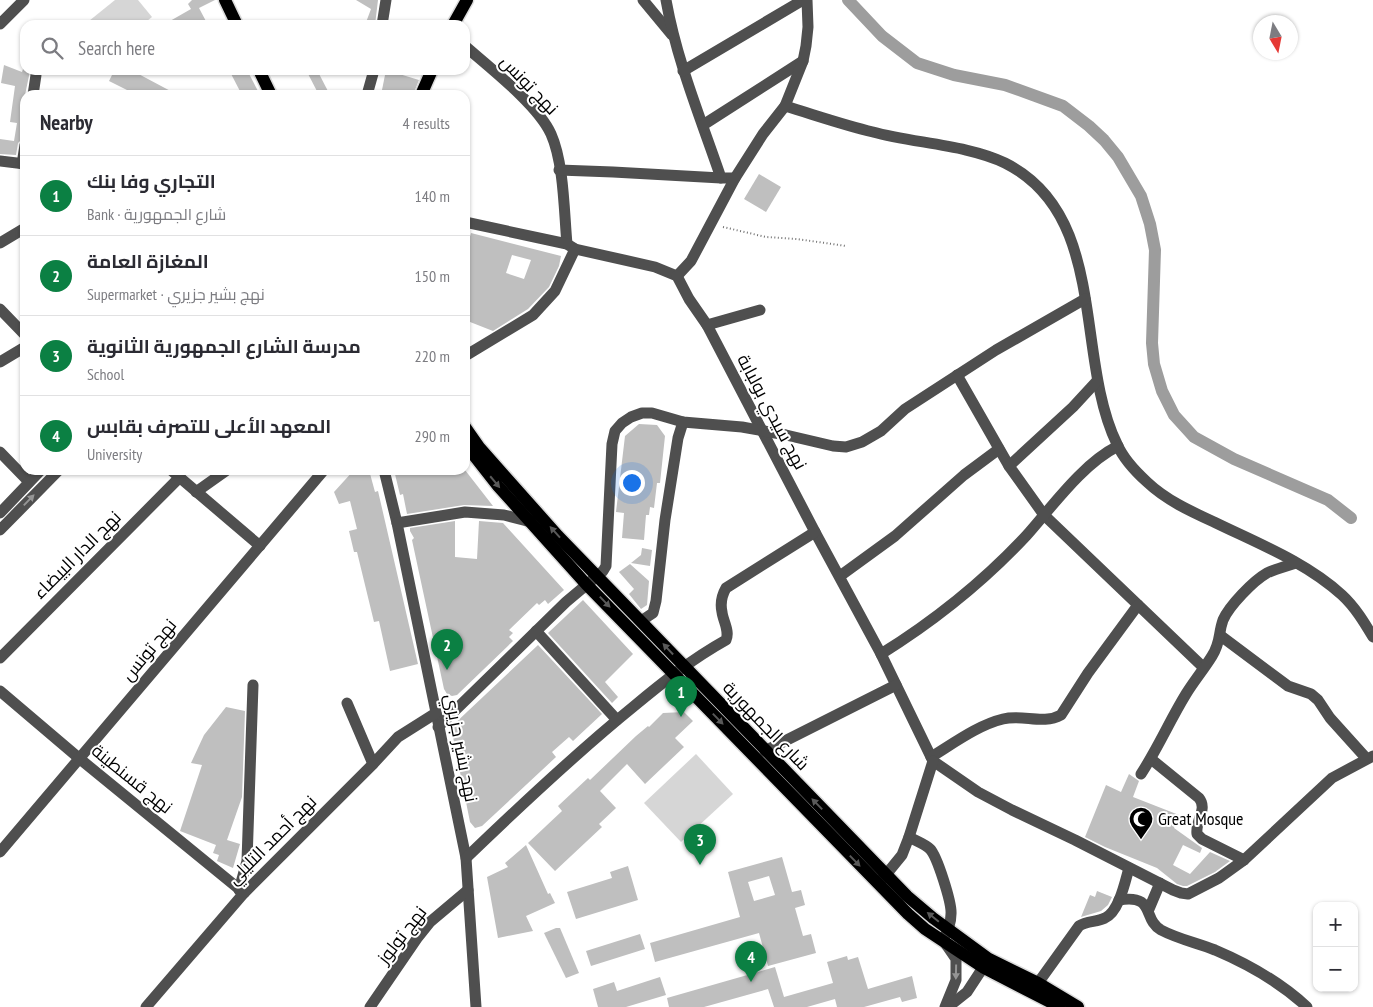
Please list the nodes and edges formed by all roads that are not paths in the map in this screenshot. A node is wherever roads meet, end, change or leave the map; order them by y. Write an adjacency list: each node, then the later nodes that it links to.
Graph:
1 (24, 0): 12 (street)
2 (225, 0): 9 (main road)
3 (386, 0): 10 (street)
4 (467, 0): 11 (main road)
5 (643, 0): 13 (street)
6 (666, 0): 13 (street)
7 (803, 0): 16 (street)
8 (808, 0): 15 (street)
9 (235, 20)
10 (383, 20)
11 (456, 20)
12 (0, 24)
13 (673, 36): 16 (street)
14 (470, 50): 29 (street, نهج تونس)
15 (803, 61): 25 (street); 26 (street)
16 (683, 71): 26 (street)
17 (261, 75): 22 (main road)
18 (373, 75): 23 (street)
19 (430, 75): 24 (main road)
20 (36, 76): 21 (street)
21 (34, 90)
22 (269, 90)
23 (368, 90)
24 (423, 90)
25 (786, 106): 31 (street); 37 (street)
26 (703, 125): 30 (street)
27 (0, 161): 28 (street)
28 (20, 164)
29 (559, 170): 30 (street); 35 (street, نهج تونس)
30 (722, 178): 31 (street)
31 (735, 178): 36 (street)
32 (470, 223): 35 (street)
33 (20, 231): 34 (street)
34 (0, 243)
35 (571, 246): 36 (street); 43 (street)
36 (677, 276): 40 (street, نهج سيدي بولبابة)
37 (1085, 299): 45 (street); 46 (street)
38 (0, 309): 41 (street)
39 (760, 310): 40 (street)
40 (707, 325): 48 (street, نهج سيدي بولبابة)
41 (20, 330)
42 (20, 350): 44 (street)
43 (470, 353)
44 (0, 362)
45 (957, 375): 48 (street); 51 (street)
46 (1097, 381): 50 (street); 54 (street)
47 (683, 422): 48 (street); 74 (street); 78 (street)
48 (762, 430): 71 (street, نهج سيدي بولبابة)
49 (470, 434): 74 (main road, شارع الجمهورية, one-way to 49)
50 (1118, 446): 67 (street); 73 (street)
51 (999, 449): 54 (street); 75 (street)
52 (470, 450): 68 (main road, شارع الجمهورية, one-way to 68)
53 (0, 452): 55 (street)
54 (1009, 466): 67 (street)
55 (20, 473)
56 (22, 475): 64 (street)
57 (36, 475): 64 (street)
58 (53, 475): 70 (street, one-way to 58)
59 (174, 475): 83 (street, نهج الدار البيضاء)
60 (176, 475): 65 (street)
61 (220, 475): 65 (street)
62 (320, 475): 72 (street, نهج تونس)
63 (385, 475): 69 (street, نهج بشير جزيري)
64 (29, 482): 66 (street)
65 (196, 492): 72 (street)
66 (0, 513)
67 (1044, 515): 77 (street); 82 (street)
68 (531, 522): 69 (street); 76 (main road, شارع الجمهورية)
69 (396, 523): 90 (street, نهج بشير جزيري)
70 (0, 530)
71 (815, 532): 75 (street, نهج سيدي بولبابة); 85 (street)
72 (260, 546): 95 (street, نهج تونس)
73 (1296, 563): 80 (street); 81 (street)
74 (598, 575): 76 (street); 78 (main road, شارع الجمهورية)
75 (840, 576): 82 (street, نهج سيدي بولبابة)
76 (586, 584): 79 (street); 85 (main road, شارع الجمهورية, one-way to 85)
77 (1138, 605): 84 (street); 96 (street)
78 (641, 621): 85 (main road, شارع الجمهورية, one-way to 78)
79 (536, 631): 91 (street); 92 (street)
80 (1221, 636): 84 (street); 94 (street)
81 (1373, 637)
82 (882, 654): 87 (street, نهج سيدي بولبابة)
83 (0, 658)
84 (1203, 667): 97 (street)
85 (678, 670): 91 (street); 93 (main road, شارع الجمهورية); 105 (main road, شارع الجمهورية, one-way to 105)
86 (253, 685): 108 (street)
87 (896, 685): 93 (street); 96 (street, نهج سيدي بولبابة)
88 (0, 690): 95 (street, نهج قسنطينة)
89 (347, 703): 98 (street)
90 (436, 713): 92 (street, نهج بشير جزيري); 98 (street, نهج أحمد التليلي)
91 (617, 720): 102 (street)
92 (438, 727): 102 (street, نهج بشير جزيري)
93 (765, 750): 105 (main road, شارع الجمهورية, one-way to 93)
94 (1369, 757): 103 (street)
95 (80, 759): 101 (street, نهج تونس); 108 (street, نهج قسنطينة)
96 (932, 759): 100 (street); 104 (street)
97 (1150, 759): 99 (street); 103 (street)
98 (373, 764): 108 (street, نهج أحمد التليلي)
99 (1141, 774)
100 (909, 837): 105 (street); 111 (street)
101 (0, 852)
102 (466, 858): 107 (street, نهج بشير جزيري)
103 (1244, 860): 106 (street)
104 (1129, 868): 106 (street); 109 (street)
105 (882, 880): 111 (main road, شارع الجمهورية)
106 (1160, 884): 110 (street)
107 (468, 890): 115 (street, نهج تولوز); 116 (street, نهج بشير جزيري)
108 (241, 891): 114 (street, نهج أحمد التليلي)
109 (1119, 900): 110 (street); 113 (street)
110 (1149, 909): 120 (street)
111 (946, 935): 112 (main road, شارع الجمهورية); 117 (street, one-way to 117)
112 (986, 963): 113 (main road, شارع الجمهورية); 117 (street)
113 (1035, 987): 118 (main road, شارع الجمهورية); 119 (main road, شارع الجمهورية)
114 (146, 1007)
115 (370, 1007)
116 (476, 1007)
117 (946, 1007)
118 (1060, 1007)
119 (1078, 1007)
120 (1307, 1007)

